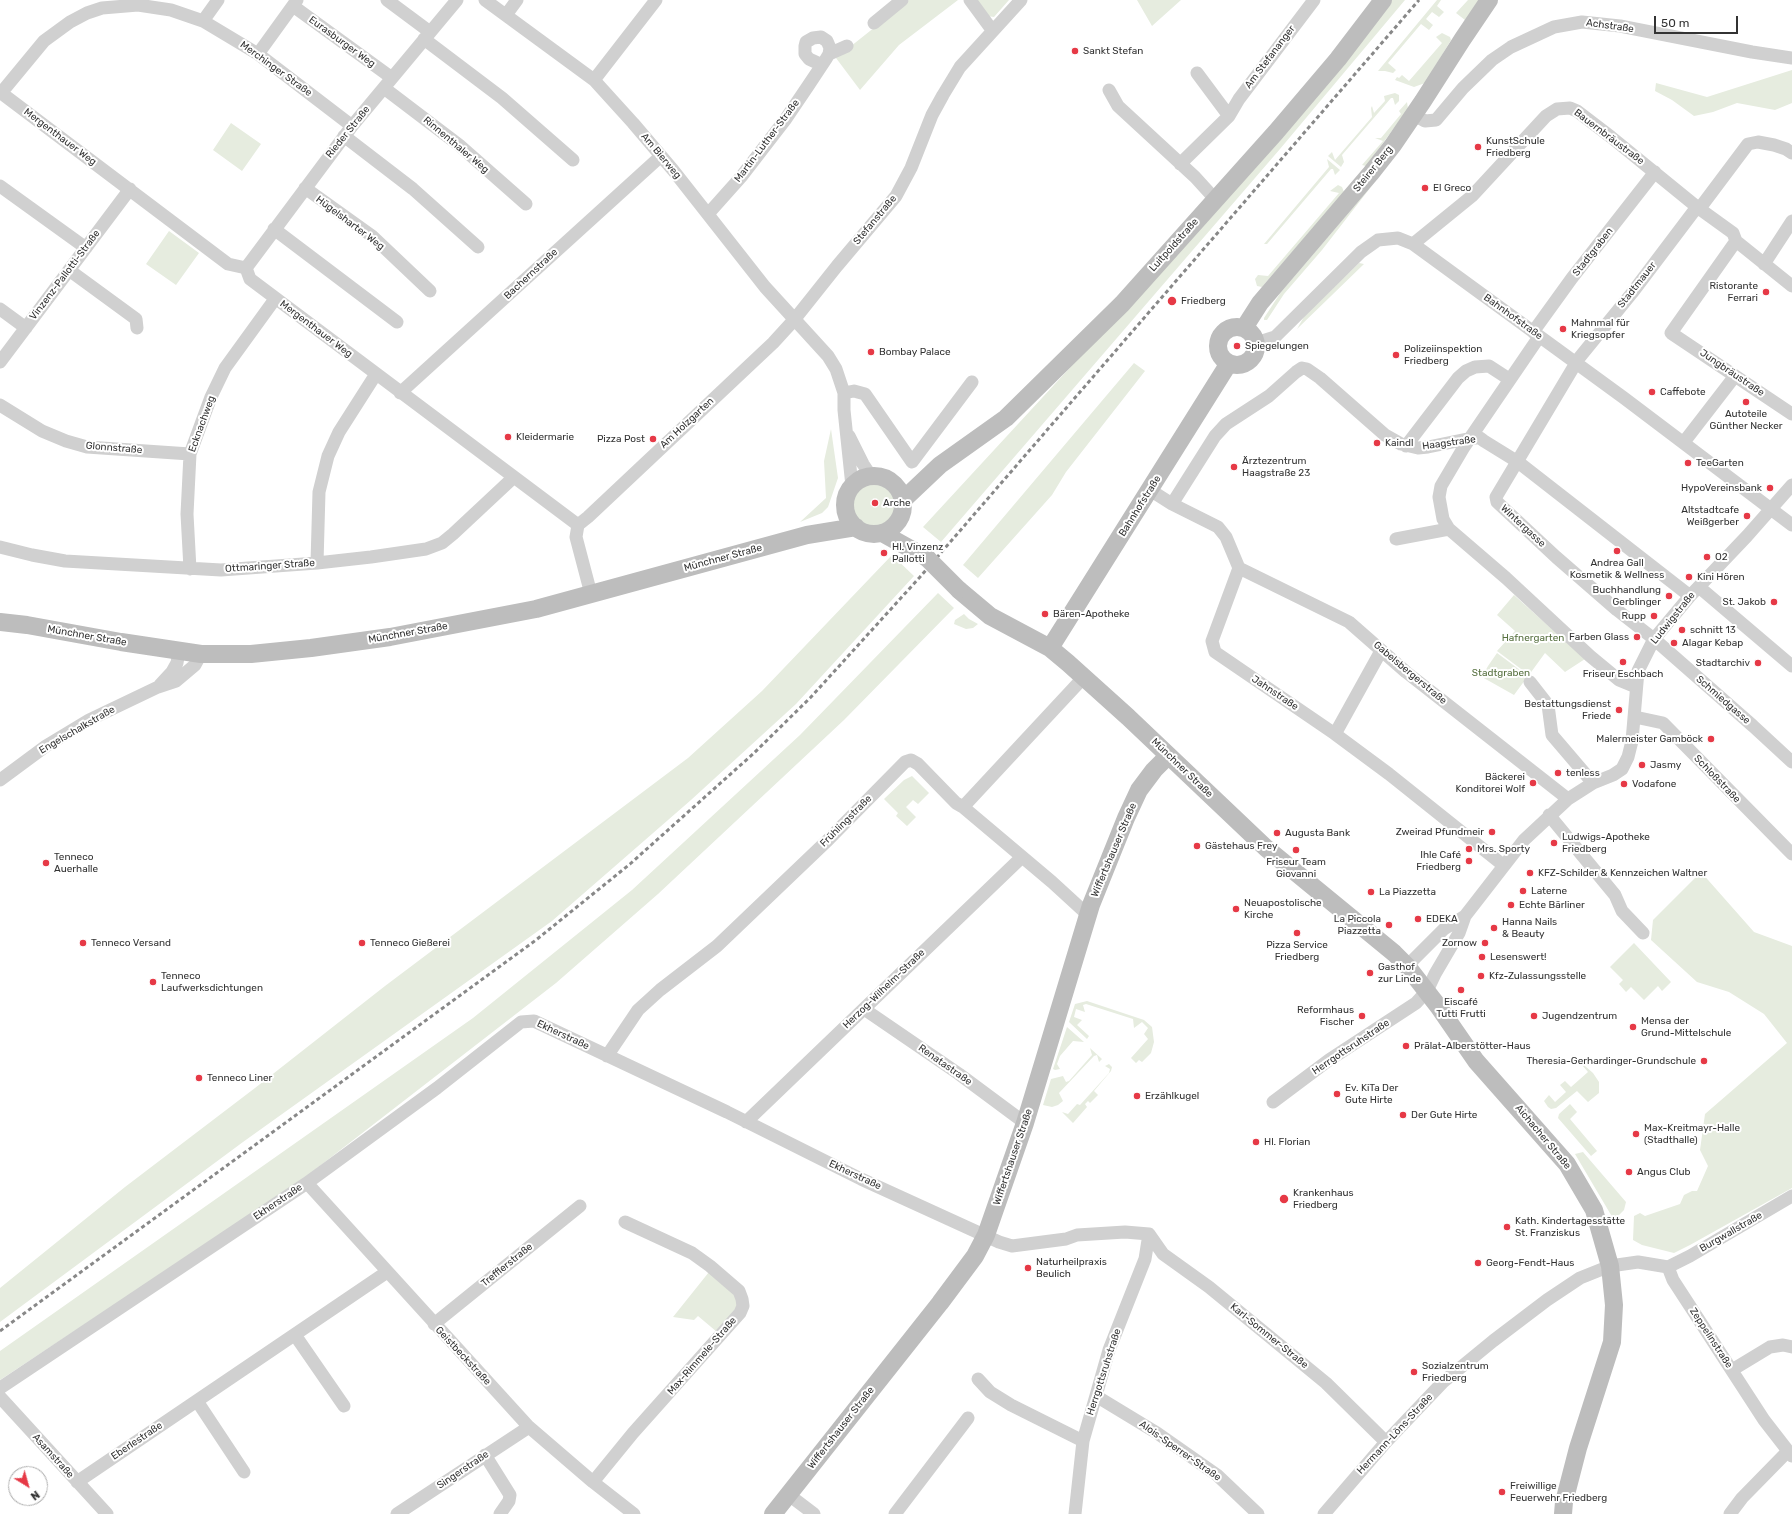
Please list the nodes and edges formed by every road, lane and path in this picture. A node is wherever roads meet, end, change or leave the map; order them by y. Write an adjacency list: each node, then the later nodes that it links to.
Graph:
1 (218, 0): 17 (street)
2 (387, 0): 20 (street)
3 (457, 0): 20 (street, Rieder Straße)
4 (485, 0): 16 (street, Am Bierweg)
5 (517, 0): 16 (street)
6 (656, 0): 27 (street)
7 (902, 0): 18 (street)
8 (970, 0): 19 (street)
9 (1021, 0): 19 (street, Stefanstraße)
10 (1314, 0): 32 (street, Am Stefananger)
11 (1383, 0): 42 (street, Luitpoldstraße)
12 (1489, 0): 31 (street, Steirer Berg)
13 (139, 2): 15 (street, Merchinger Straße); 17 (street, Merchinger Straße)
14 (295, 3): 22 (street); 28 (street, Eurasburger Weg)
15 (101, 4): 30 (street, Merchinger Straße)
16 (506, 15): 27 (street, Am Bierweg)
17 (203, 21): 22 (street, Merchinger Straße)
18 (874, 23)
19 (992, 30): 59 (street, Stefanstraße)
20 (427, 36): 28 (street, Rieder Straße); 36 (street)
21 (847, 46): 23 (street)
22 (258, 54): 33 (street, Merchinger Straße)
23 (829, 54): 25 (street, Martin-Luther-Straße); 25 (street)
24 (1792, 58): 31 (street, Achstraße)
25 (822, 65): 45 (street, Martin-Luther-Straße)
26 (1197, 73): 32 (street)
27 (594, 80): 35 (street, Am Bierweg)
28 (388, 83): 33 (street, Rieder Straße); 43 (street, Rinnenthaler Weg)
29 (1109, 90): 37 (street)
30 (0, 92): 41 (street, Mergenthauer Weg)
31 (1414, 115): 63 (street, Steirer Berg)
32 (1229, 116): 37 (street, Am Stefananger)
33 (348, 131): 40 (street, Rieder Straße); 50 (street)
34 (1792, 153): 44 (street, Stadtmauer)
35 (661, 156): 45 (street, Am Bierweg); 73 (street, Bachernstraße)
36 (573, 160)
37 (1180, 164): 42 (street)
38 (1655, 172): 44 (street, Bauernbräustraße); 49 (street, Bauernbräustraße); 64 (street, Stadtgraben)
39 (0, 186): 51 (street)
40 (305, 188): 47 (street, Rieder Straße); 56 (street, Hügelsharter Weg)
41 (130, 189): 51 (street, Vinzenz-Pallotti-Straße); 53 (street, Mergenthauer Weg)
42 (1215, 199): 83 (street, Luitpoldstraße)
43 (526, 204)
44 (1698, 207): 48 (street, Bauernbräustraße); 67 (street, Stadtmauer)
45 (708, 214): 59 (street, Am Bierweg)
46 (1792, 220): 52 (street)
47 (274, 229): 53 (street, Rieder Straße); 60 (street)
48 (1736, 241): 52 (street, Bauernbräustraße); 70 (street, Jungbräustraße)
49 (1413, 244): 64 (street, Bahnhofstraße); 65 (street, Bahnhofstraße)
50 (478, 247)
51 (86, 248): 54 (street, Vinzenz-Pallotti-Straße)
52 (1764, 264): 55 (street, Bauernbräustraße)
53 (246, 268): 57 (street, Mergenthauer Weg)
54 (69, 270): 61 (street, Vinzenz-Pallotti-Straße); 62 (street)
55 (1792, 286)
56 (430, 291)
57 (275, 299): 69 (street, Mergenthauer Weg); 81 (street, Ecknachweg)
58 (0, 309): 61 (street)
59 (794, 320): 74 (street); 94 (street, Am Holzgarten)
60 (397, 322)
61 (26, 328): 66 (street, Vinzenz-Pallotti-Straße)
62 (137, 328)
63 (1244, 328): 65 (street); 68 (street)
64 (1536, 334): 67 (street, Bahnhofstraße); 71 (street, Stadtgraben)
65 (1256, 343): 68 (street)
66 (0, 362)
67 (1576, 363): 79 (street, Bahnhofstraße); 82 (street, Wintergasse)
68 (1229, 364): 89 (street, Bahnhofstraße)
69 (376, 374): 73 (street, Mergenthauer Weg); 103 (street)
70 (1735, 376): 76 (street, Jungbräustraße); 79 (street)
71 (1509, 379): 78 (street, Stadtgraben); 80 (street)
72 (972, 382): 74 (street)
73 (400, 393): 85 (street, Mergenthauer Weg)
74 (844, 393): 77 (street)
75 (0, 405): 81 (street, Glonnstraße)
76 (1792, 414)
77 (846, 430): 84 (street); 88 (street)
78 (1472, 438): 80 (street, Haagstraße); 82 (street, Haagstraße); 97 (street, Stadtgraben)
79 (1684, 442): 93 (street, Bahnhofstraße)
80 (1406, 446): 90 (street, Haagstraße)
81 (190, 454): 105 (street, Ecknachweg)
82 (1518, 462): 106 (street, Haagstraße); 109 (street, Wintergasse)
83 (940, 466): 86 (street, Luitpoldstraße); 92 (street, Luitpoldstraße)
84 (871, 476): 86 (street); 88 (street)
85 (514, 477): 94 (street, Mergenthauer Weg); 103 (street, Ottmaringer Straße)
86 (891, 481): 92 (street)
87 (1792, 485): 93 (street, Ludwigstraße)
88 (852, 486): 91 (street)
89 (1150, 490): 90 (street); 110 (street, Bahnhofstraße)
90 (1172, 504): 104 (street)
91 (845, 507): 96 (street); 99 (street, Münchner Straße)
92 (902, 508): 98 (street); 101 (street, Münchner Straße)
93 (1771, 509): 95 (street, Bahnhofstraße); 106 (street, Ludwigstraße)
94 (578, 525): 107 (street)
95 (1792, 525)
96 (856, 527): 98 (street); 99 (street, Münchner Straße)
97 (1449, 529): 100 (street); 118 (street, Stadtgraben)
98 (882, 533): 101 (street, Münchner Straße)
99 (808, 535): 107 (street, Münchner Straße)
100 (1396, 539)
101 (912, 545): 110 (street, Münchner Straße, bridge)
102 (0, 546): 105 (street, Ottmaringer Straße)
103 (316, 563): 105 (street, Ottmaringer Straße)
104 (1239, 568): 111 (street, Gabelsbergerstraße); 120 (street, Jahnstraße)
105 (190, 569)
106 (1694, 592): 109 (street, Ludwigstraße); 114 (street, Haagstraße)
107 (591, 594): 113 (street, Münchner Straße)
108 (0, 622): 112 (street, Münchner Straße)
109 (1654, 639): 118 (street, Ludwigstraße); 122 (street, Schmiedgasse)
110 (1050, 648): 115 (street, Münchner Straße)
111 (1382, 651): 120 (street); 125 (street, Gabelsbergerstraße)
112 (179, 652): 113 (street, Münchner Straße); 117 (street, Engelschalkstraße)
113 (201, 654): 117 (street, Engelschalkstraße)
114 (1792, 666)
115 (1084, 677): 121 (street, Münchner Straße); 126 (street)
116 (1530, 682): 124 (street)
117 (158, 687): 123 (street, Engelschalkstraße)
118 (1636, 687): 119 (street, Ludwigstraße)
119 (1635, 717): 124 (street, Ludwigstraße); 128 (street, Schloßstraße)
120 (1335, 734): 130 (street, Jahnstraße)
121 (1168, 756): 131 (street, Wiffertshauser Straße); 134 (street, Münchner Straße)
122 (1792, 762)
123 (0, 780)
124 (1594, 783): 125 (street, Ludwigstraße)
125 (1568, 799): 127 (street, Ludwigstraße)
126 (963, 806): 129 (street); 137 (street, Frühlingstraße)
127 (1549, 815): 130 (street, Ludwigstraße); 133 (street)
128 (1792, 854)
129 (1022, 857): 131 (street); 136 (street, Herzog-Wilhelm-Straße)
130 (1503, 865): 132 (street, Ludwigstraße)
131 (1088, 915): 140 (street, Wiffertshauser Straße)
132 (1465, 916): 134 (street, Ludwigstraße); 135 (street, Ludwigstraße)
133 (1643, 933)
134 (1407, 966): 135 (street, Münchner Straße)
135 (1427, 991): 138 (street, Herrgottsruhstraße); 147 (street, Aichacher Straße)
136 (864, 1009): 139 (street, Herzog-Wilhelm-Straße); 140 (street, Renatastraße)
137 (607, 1056): 139 (street, Ekherstraße); 141 (street, Ekherstraße)
138 (1273, 1102)
139 (746, 1122): 146 (street, Ekherstraße)
140 (1025, 1123): 146 (street, Wiffertshauser Straße)
141 (307, 1183): 149 (street, Geistbeckstraße); 155 (street, Ekherstraße)
142 (1792, 1196): 148 (street, Burgwallstraße)
143 (580, 1206): 150 (street, Trefflerstraße)
144 (625, 1222): 168 (street, Max-Rimmele-Straße)
145 (1149, 1234): 146 (street, Ekherstraße); 156 (street, Herrgottsruhstraße); 163 (street, Karl-Sommer-Straße)
146 (986, 1235): 169 (street, Wiffertshauser Straße)
147 (1610, 1266): 148 (street); 163 (street, Hermann-Löns-Straße); 180 (street, Aichacher Straße)
148 (1668, 1266): 153 (street, Zeppelinstraße)
149 (387, 1272): 150 (street, Geistbeckstraße); 151 (street, Eberlestraße)
150 (434, 1324): 161 (street, Geistbeckstraße)
151 (295, 1335): 158 (street, Eberlestraße); 159 (street)
152 (1792, 1347): 153 (street)
153 (1732, 1370): 164 (street, Zeppelinstraße)
154 (978, 1379): 162 (street)
155 (0, 1388)
156 (1096, 1396): 162 (street, Herrgottsruhstraße); 178 (street, Alois-Sperrer-Straße)
157 (0, 1397): 167 (street, Asamstraße)
158 (197, 1401): 166 (street); 167 (street, Eberlestraße)
159 (344, 1406)
160 (968, 1418): 176 (street)
161 (529, 1427): 165 (street, Singerstraße); 168 (street, Geistbeckstraße)
162 (1083, 1441): 177 (street, Herrgottsruhstraße)
163 (1386, 1442): 179 (street, Hermann-Löns-Straße)
164 (1790, 1453): 181 (street)
165 (484, 1455): 171 (street, Singerstraße); 172 (street)
166 (244, 1472)
167 (77, 1482): 170 (street, Asamstraße)
168 (593, 1482): 173 (street, Geistbeckstraße)
169 (789, 1495): 174 (street, Wiffertshauser Straße); 175 (street)
170 (107, 1514)
171 (397, 1514)
172 (500, 1514)
173 (634, 1514)
174 (773, 1514)
175 (814, 1514)
176 (895, 1514)
177 (1075, 1514)
178 (1258, 1514)
179 (1324, 1514)
180 (1563, 1514)
181 (1730, 1514)

